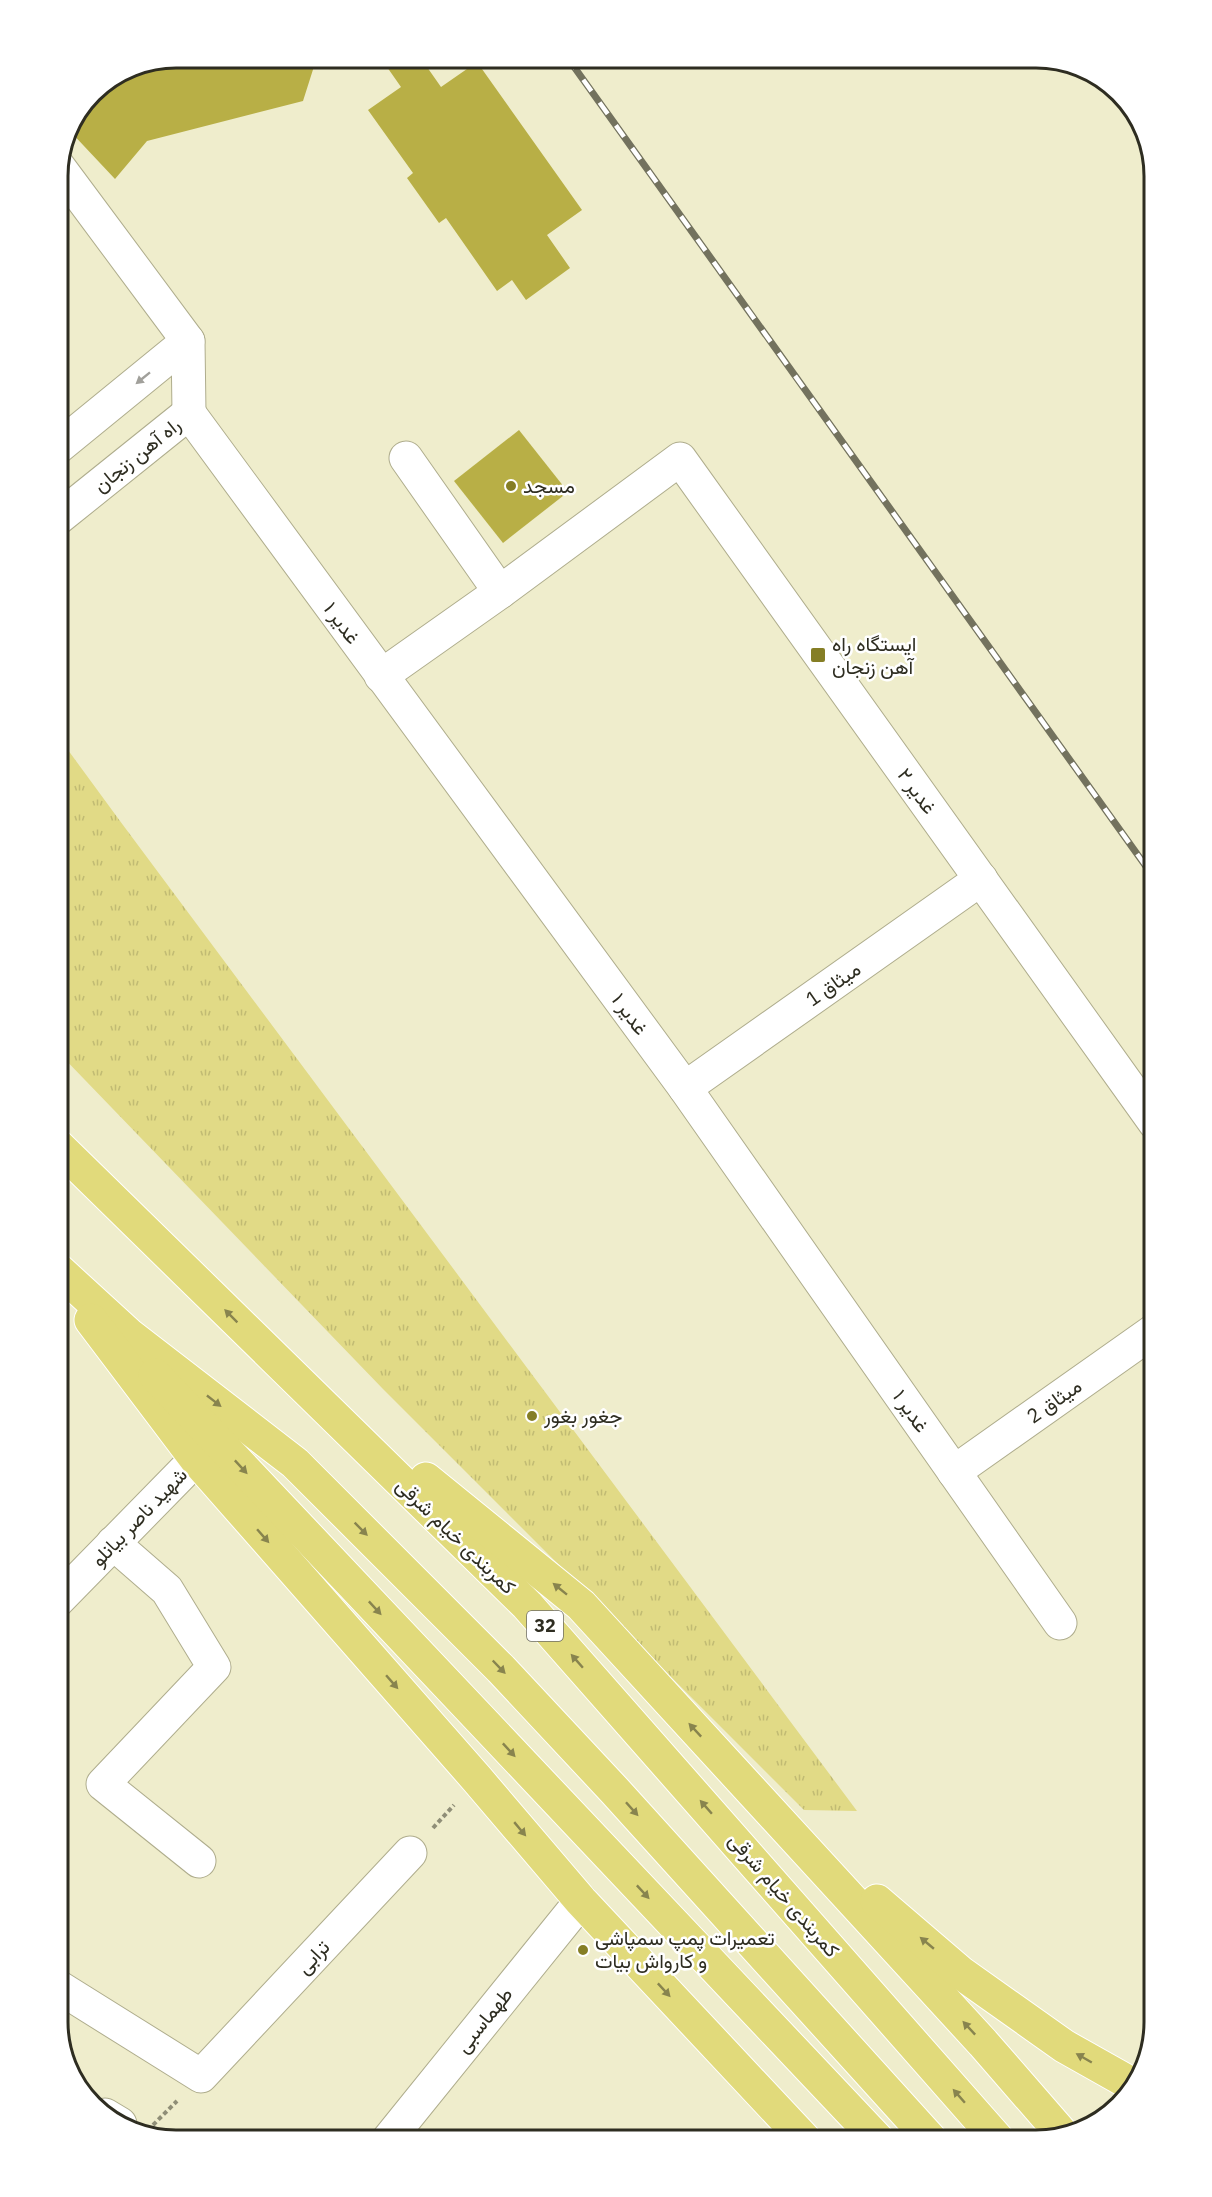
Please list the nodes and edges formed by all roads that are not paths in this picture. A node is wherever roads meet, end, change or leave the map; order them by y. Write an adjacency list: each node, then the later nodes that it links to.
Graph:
1 (68, 179): 2 (street)
2 (188, 340): 3 (street); 4 (street, one-way to 4)
3 (189, 413): 6 (street, راه آهن زنجان); 8 (street, غدیر ۱)
4 (68, 439)
5 (406, 458): 7 (street)
6 (68, 510)
7 (501, 592): 8 (street); 9 (street, غدیر ۲)
8 (381, 676): 10 (street, غدیر ۱)
9 (981, 879): 10 (street, میثاق 1); 11 (street, غدیر ۲)
10 (685, 1088): 19 (street, غدیر ۱)
11 (1144, 1108)
12 (68, 1156): 17 (highway, کمربندی خیام شرقی / 32, one-way to 12)
13 (68, 1282): 33 (highway, one-way to 33)
14 (68, 1284): 32 (highway, one-way to 32)
15 (68, 1287): 18 (highway)
16 (1144, 1338): 19 (street, میثاق 2)
17 (261, 1346): 23 (highway, one-way to 17); 34 (highway, کمربندی خیام شرقی / 32, one-way to 17)
18 (196, 1459): 20 (street, شهید ناصر بیانلو); 26 (highway, one-way to 26)
19 (954, 1472): 22 (street, غدیر ۱)
20 (113, 1543): 21 (street, شهید ناصر بیانلو); 25 (street)
21 (68, 1590)
22 (1060, 1623)
23 (767, 1808): 28 (highway, one-way to 23); 29 (highway, one-way to 23)
24 (410, 1853): 27 (street, ترابی)
25 (199, 1861)
26 (581, 1901): 30 (street, طهماسبی); 31 (highway, one-way to 31)
27 (68, 1993)
28 (1126, 2081)
29 (1056, 2127)
30 (397, 2129)
31 (795, 2130)
32 (868, 2130)
33 (922, 2130)
34 (989, 2130)

